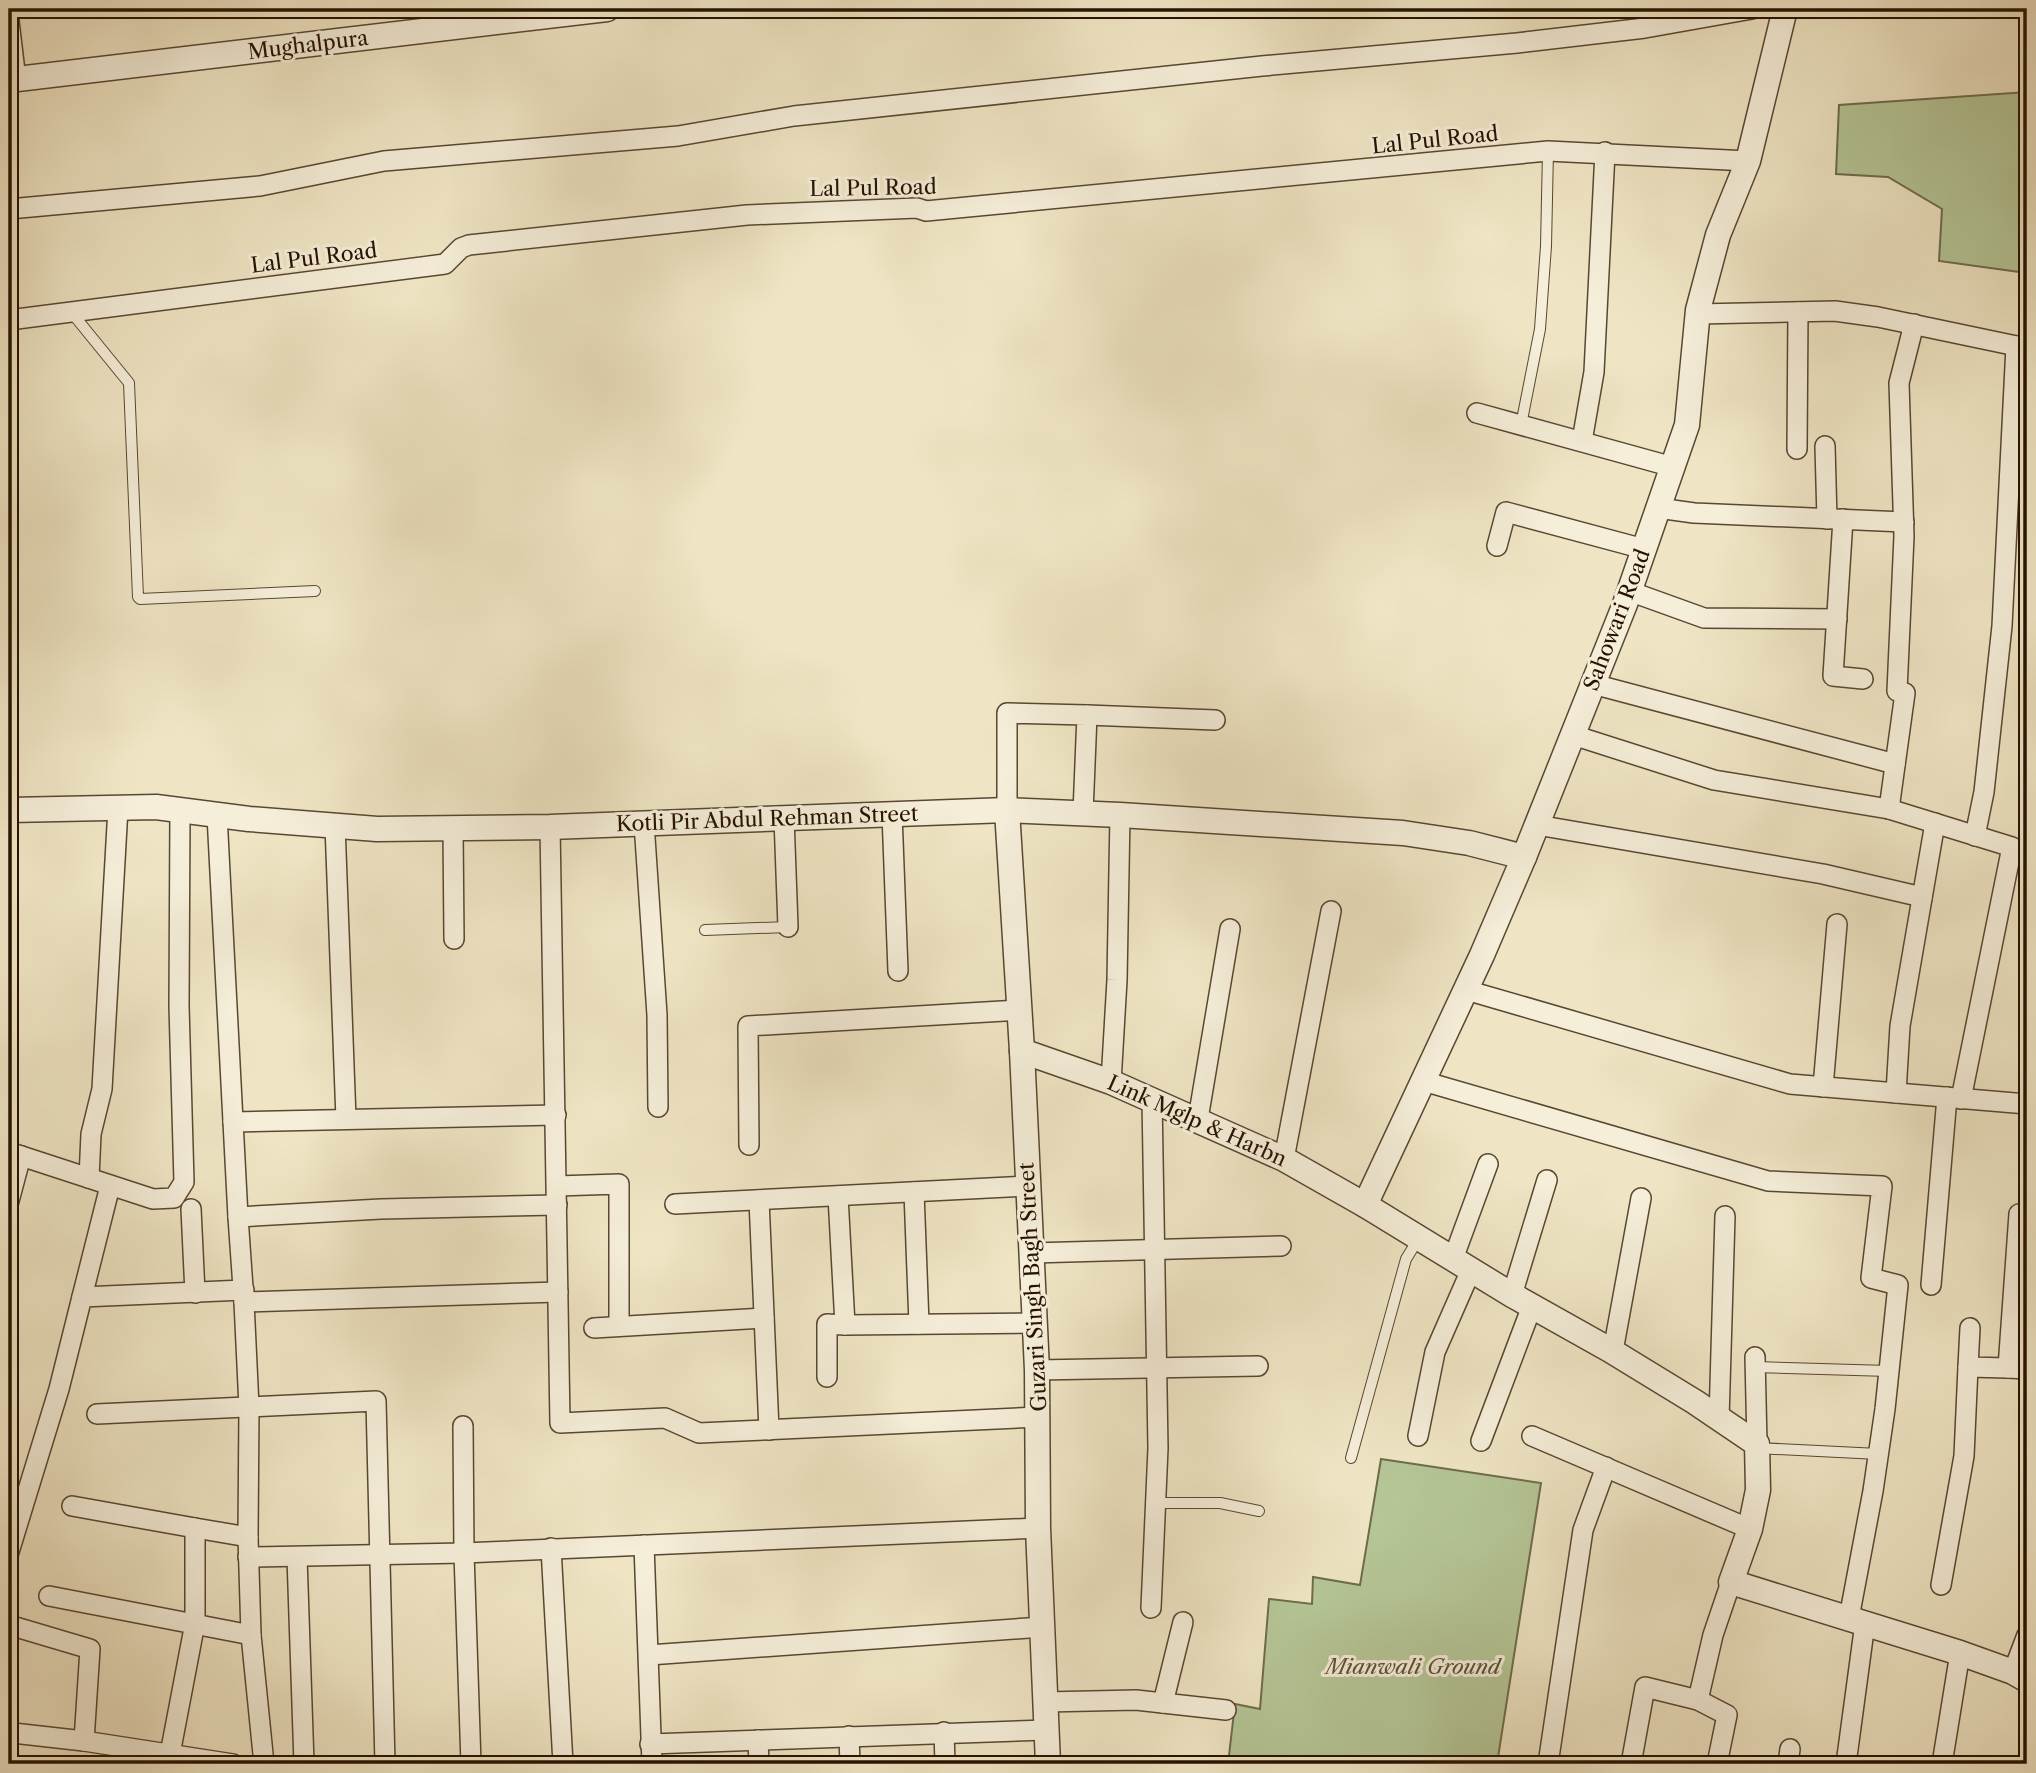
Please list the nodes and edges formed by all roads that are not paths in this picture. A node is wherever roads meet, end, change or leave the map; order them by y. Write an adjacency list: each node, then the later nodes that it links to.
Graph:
1 (1752, 9): 9 (street)
2 (1785, 9): 8 (street, Sahowari Road)
3 (594, 10): 5 (street, Mughalpura)
4 (9, 21): 5 (street)
5 (12, 80)
6 (1548, 151): 7 (street, Lal Pul Road); 10 (street, Lal Pul Road); 17 (lane)
7 (1605, 152): 8 (street, Lal Pul Road); 18 (street)
8 (1748, 161): 12 (street, Sahowari Road)
9 (9, 209)
10 (72, 312): 13 (street, Lal Pul Road); 27 (lane)
11 (1798, 312): 12 (street); 14 (street); 20 (street)
12 (1698, 314): 21 (street, Sahowari Road)
13 (9, 320)
14 (1914, 324): 15 (street); 24 (street)
15 (2022, 347): 52 (street)
16 (1477, 413): 17 (street)
17 (1521, 425): 18 (street)
18 (1582, 441): 21 (street)
19 (1825, 446): 23 (street)
20 (1797, 449)
21 (1673, 467): 22 (street, Sahowari Road)
22 (1658, 508): 23 (street); 26 (street, Sahowari Road)
23 (1835, 519): 24 (street); 29 (street)
24 (1904, 522): 35 (street)
25 (1497, 546): 26 (street)
26 (1644, 549): 28 (street, Sahowari Road)
27 (315, 591)
28 (1629, 591): 29 (street); 31 (street, Sahowari Road)
29 (1837, 619): 30 (street)
30 (1863, 679)
31 (1593, 684): 34 (street, Sahowari Road); 35 (street)
32 (1087, 715): 33 (street); 39 (street); 41 (street)
33 (1215, 720)
34 (1573, 735): 37 (street); 49 (street, Sahowari Road)
35 (1895, 764): 37 (street)
36 (118, 808): 38 (street, Kotli Pir Abdul Rehman Street); 40 (street, Kotli Pir Abdul Rehman Street); 81 (street)
37 (1889, 809): 47 (street)
38 (9, 810)
39 (1007, 810): 41 (street, Kotli Pir Abdul Rehman Street); 42 (street, Kotli Pir Abdul Rehman Street); 63 (street, Guzari Singh Bagh Street)
40 (180, 811): 44 (street, Kotli Pir Abdul Rehman Street); 83 (street)
41 (1083, 813): 43 (street, Kotli Pir Abdul Rehman Street)
42 (892, 814): 45 (street, Kotli Pir Abdul Rehman Street); 61 (street)
43 (1120, 815): 53 (street, Kotli Pir Abdul Rehman Street); 65 (street)
44 (217, 816): 48 (street, Kotli Pir Abdul Rehman Street); 76 (street)
45 (785, 818): 46 (street, Kotli Pir Abdul Rehman Street); 57 (street)
46 (644, 823): 50 (street, Kotli Pir Abdul Rehman Street); 72 (street)
47 (1935, 823): 52 (street); 54 (street)
48 (335, 825): 51 (street, Kotli Pir Abdul Rehman Street); 74 (street)
49 (1537, 825): 53 (street, Sahowari Road); 54 (street)
50 (550, 827): 51 (street, Kotli Pir Abdul Rehman Street); 73 (street)
51 (453, 829): 60 (street)
52 (1975, 835): 69 (street)
53 (1524, 857): 62 (street, Sahowari Road)
54 (1922, 897): 68 (street)
55 (1331, 911): 79 (street)
56 (1837, 924): 67 (street)
57 (788, 927): 59 (lane)
58 (1230, 929): 75 (street)
59 (705, 930)
60 (454, 939)
61 (898, 971)
62 (1465, 990): 66 (street, Sahowari Road); 67 (street)
63 (1020, 1010): 64 (street, Guzari Singh Bagh Street); 77 (street)
64 (1022, 1051): 65 (street, Link Mglp & Harbn); 84 (street, Guzari Singh Bagh Street)
65 (1111, 1082): 70 (street, Link Mglp & Harbn)
66 (1423, 1082): 92 (street, Sahowari Road); 122 (street)
67 (1824, 1087): 68 (street)
68 (1896, 1093): 69 (street)
69 (1954, 1098): 71 (street); 102 (street)
70 (1152, 1099): 75 (street, Link Mglp & Harbn); 99 (street)
71 (2027, 1104)
72 (658, 1107)
73 (556, 1115): 74 (street); 86 (street)
74 (346, 1119): 76 (street)
75 (1198, 1119): 79 (street, Link Mglp & Harbn)
76 (233, 1122): 96 (street)
77 (749, 1145)
78 (15, 1154): 81 (street); 90 (street)
79 (1284, 1159): 92 (street, Link Mglp & Harbn)
80 (1488, 1164): 101 (street)
81 (89, 1178): 83 (street)
82 (1547, 1180): 107 (street)
83 (110, 1186): 106 (street)
84 (1029, 1186): 85 (street); 100 (street, Guzari Singh Bagh Street)
85 (914, 1192): 87 (street); 110 (street)
86 (557, 1196): 96 (street); 103 (street); 112 (street)
87 (838, 1196): 89 (street); 111 (street)
88 (1641, 1198): 115 (street)
89 (759, 1200): 91 (street); 108 (street)
90 (9, 1201)
91 (674, 1204)
92 (1365, 1205): 97 (street, Link Mglp & Harbn)
93 (191, 1209): 104 (street)
94 (2019, 1214): 120 (street)
95 (1726, 1216): 127 (street)
96 (238, 1217): 105 (street)
97 (1419, 1238): 101 (street, Link Mglp & Harbn); 135 (lane)
98 (1281, 1246): 99 (street)
99 (1153, 1250): 100 (street); 119 (street)
100 (1032, 1253): 109 (street, Guzari Singh Bagh Street)
101 (1462, 1264): 107 (street, Link Mglp & Harbn); 130 (street)
102 (1931, 1285)
103 (558, 1292): 105 (street); 129 (street)
104 (195, 1293): 105 (street); 106 (street)
105 (244, 1296): 124 (street)
106 (82, 1297): 139 (street)
107 (1522, 1301): 115 (street, Link Mglp & Harbn); 132 (street)
108 (764, 1318): 112 (street); 129 (street)
109 (1035, 1323): 110 (street); 121 (street, Guzari Singh Bagh Street)
110 (919, 1324): 111 (street)
111 (845, 1325): 123 (street)
112 (619, 1326): 113 (street)
113 (594, 1328)
114 (1970, 1328): 118 (street)
115 (1613, 1351): 127 (street, Link Mglp & Harbn)
116 (1755, 1362): 122 (lane); 133 (street)
117 (1258, 1366): 119 (street)
118 (1968, 1367): 120 (street); 153 (street)
119 (1155, 1368): 121 (street); 137 (street)
120 (2018, 1369)
121 (1037, 1370): 126 (street, Guzari Singh Bagh Street)
122 (1889, 1371): 134 (street)
123 (827, 1377)
124 (249, 1407): 125 (street); 144 (street); 149 (street)
125 (97, 1414)
126 (1039, 1417): 129 (street); 142 (street, Guzari Singh Bagh Street)
127 (1719, 1419): 133 (street, Link Mglp & Harbn)
128 (463, 1426): 148 (street)
129 (769, 1430)
130 (1419, 1436)
131 (1532, 1436): 136 (street)
132 (1480, 1441)
133 (1757, 1446): 134 (lane); 143 (street)
134 (1879, 1454): 156 (street)
135 (1351, 1458)
136 (1605, 1467): 143 (street); 189 (street)
137 (1156, 1503): 140 (lane); 155 (street)
138 (72, 1506): 141 (street)
139 (15, 1510): 147 (street)
140 (1259, 1511)
141 (195, 1528): 144 (street); 158 (street)
142 (1038, 1528): 145 (street); 160 (street, Guzari Singh Bagh Street)
143 (1750, 1529): 152 (street)
144 (248, 1536): 151 (street)
145 (644, 1545): 146 (street); 164 (street)
146 (551, 1548): 148 (street); 183 (street)
147 (9, 1552)
148 (464, 1553): 149 (street); 182 (street)
149 (379, 1555): 150 (street); 181 (street)
150 (297, 1557): 151 (street); 180 (street)
151 (248, 1558): 161 (street)
152 (1731, 1582): 156 (street); 166 (street)
153 (1941, 1585)
154 (49, 1596): 158 (street)
155 (1151, 1608)
156 (1857, 1620): 163 (street); 192 (street)
157 (1183, 1622): 168 (street)
158 (195, 1623): 161 (street); 177 (street)
159 (9, 1625): 175 (street)
160 (1042, 1627): 164 (street); 167 (street, Guzari Singh Bagh Street)
161 (251, 1635): 179 (street)
162 (2027, 1635): 165 (street)
163 (1960, 1653): 165 (street); 193 (street)
164 (649, 1655): 176 (street)
165 (2020, 1676)
166 (1698, 1700): 190 (street); 191 (street)
167 (1045, 1702): 168 (street); 170 (street, Guzari Singh Bagh Street)
168 (1163, 1703): 169 (street)
169 (1226, 1710)
170 (1046, 1730): 171 (street); 188 (street, Guzari Singh Bagh Street)
171 (944, 1732): 173 (street); 187 (street)
172 (13, 1733): 175 (street)
173 (849, 1736): 174 (street); 186 (street)
174 (758, 1740): 176 (street); 185 (street)
175 (84, 1741): 177 (street)
176 (650, 1744): 184 (street)
177 (170, 1754): 178 (street)
178 (233, 1764)
179 (264, 1764)
180 (304, 1764)
181 (385, 1764)
182 (471, 1764)
183 (563, 1764)
184 (652, 1764)
185 (759, 1764)
186 (850, 1764)
187 (945, 1764)
188 (1048, 1764)
189 (1548, 1764)
190 (1631, 1764)
191 (1717, 1764)
192 (1846, 1764)
193 (1942, 1764)

